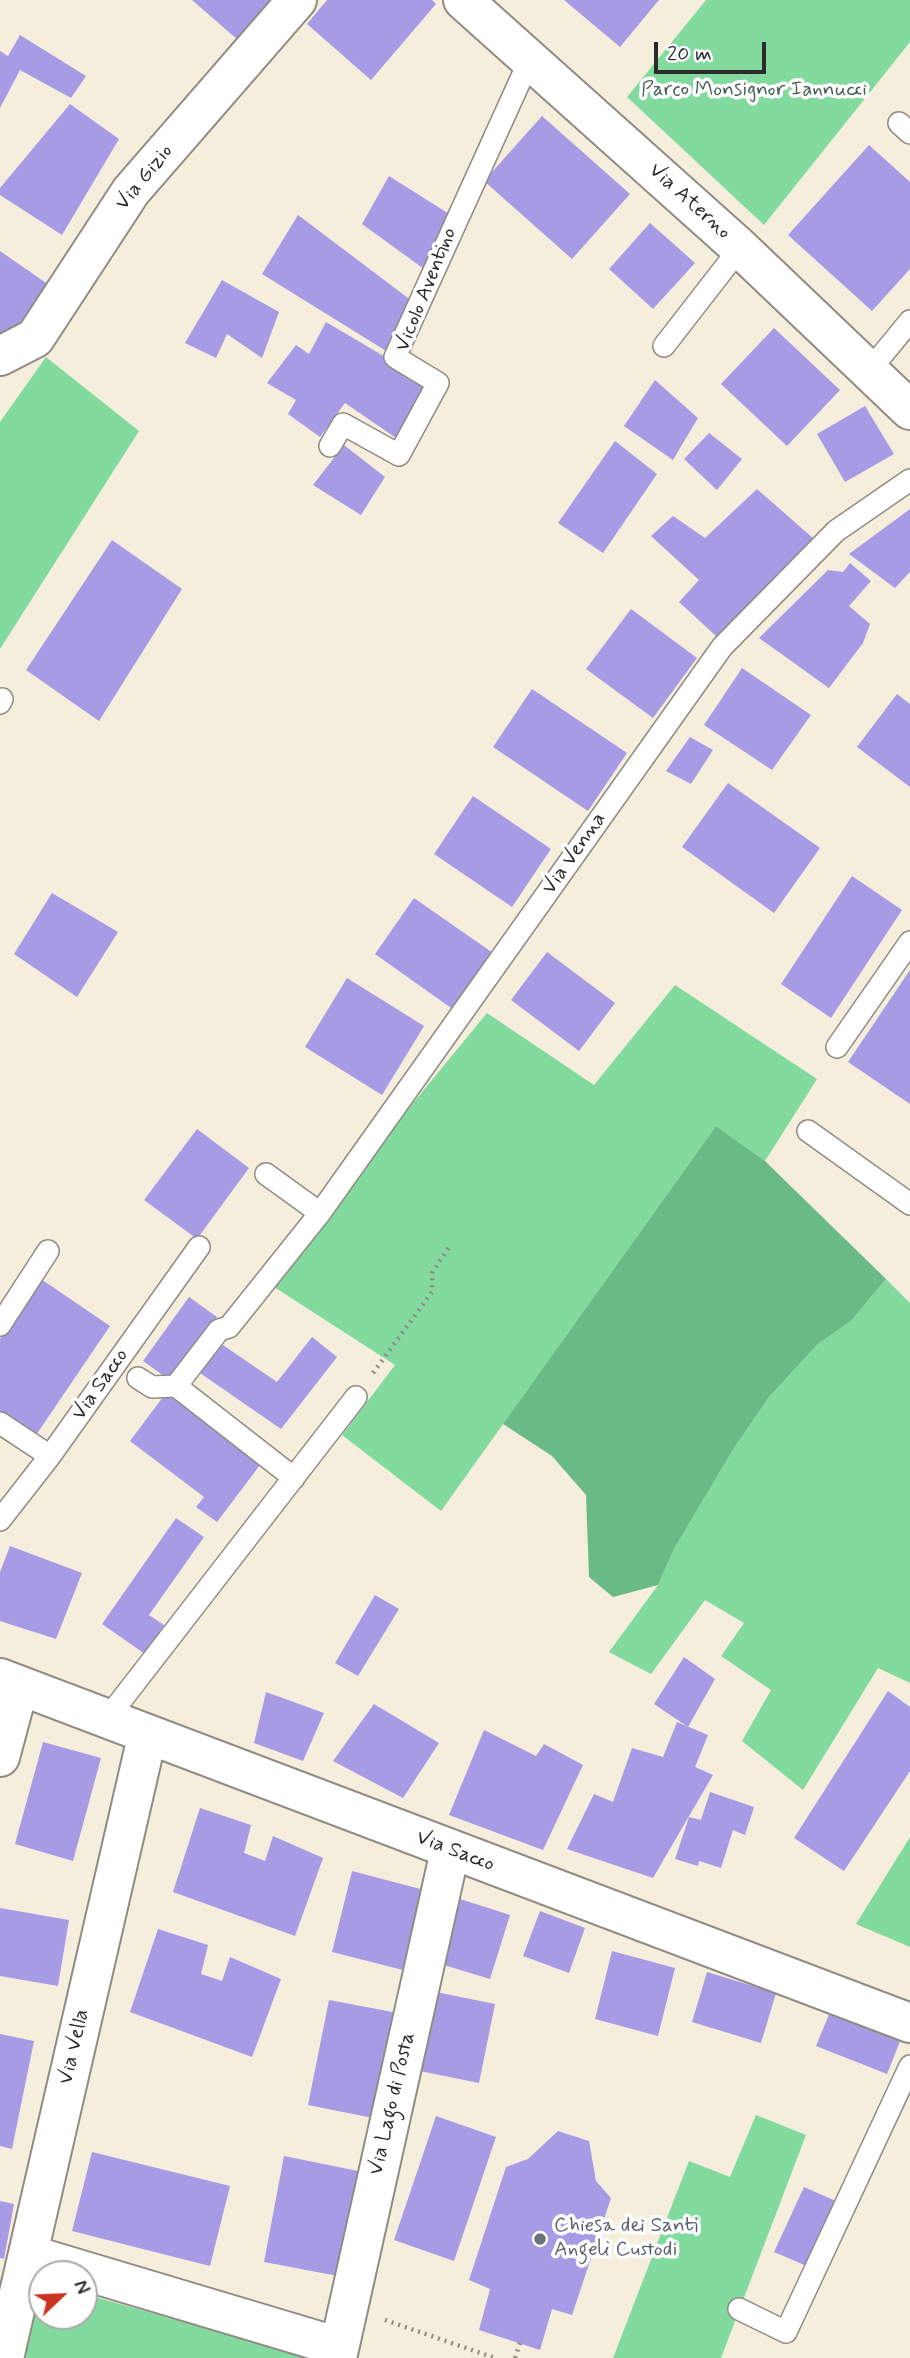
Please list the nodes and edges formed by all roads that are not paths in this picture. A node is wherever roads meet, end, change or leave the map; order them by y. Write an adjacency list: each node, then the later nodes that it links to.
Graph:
1 (297, 0): 7 (street, Via Gizio)
2 (463, 0): 3 (street, Via Aterno)
3 (530, 59): 4 (street, Via Aterno); 10 (lane, Vicolo Aventino)
4 (740, 248): 6 (lane); 8 (street, Via Aterno)
5 (910, 321): 8 (lane)
6 (664, 346)
7 (0, 356)
8 (869, 370): 9 (street, Via Aterno)
9 (910, 410)
10 (330, 446)
11 (910, 480): 17 (lane, Via Venna)
12 (910, 942): 13 (lane)
13 (837, 1046)
14 (808, 1131): 16 (lane)
15 (266, 1174): 17 (lane)
16 (910, 1204)
17 (320, 1213): 22 (lane, Via Venna)
18 (199, 1247): 25 (lane, Via Sacco)
19 (48, 1251): 20 (lane)
20 (0, 1325)
21 (138, 1377): 22 (lane)
22 (176, 1386): 26 (lane)
23 (356, 1397): 26 (lane)
24 (0, 1423): 25 (lane)
25 (50, 1456): 27 (lane, Via Sacco)
26 (294, 1478): 29 (lane)
27 (0, 1520)
28 (9, 1682): 29 (street, Via Sacco); 31 (street)
29 (106, 1720): 30 (street, Via Sacco)
30 (147, 1737): 32 (street, Via Sacco); 35 (street, Via Vella)
31 (0, 1757)
32 (450, 1851): 33 (street, Via Sacco); 37 (street, Via Lago di Posta)
33 (910, 2023)
34 (910, 2066): 36 (lane)
35 (28, 2254): 37 (street); 38 (street, Via Vella)
36 (739, 2309)
37 (338, 2353)
38 (4, 2358)

